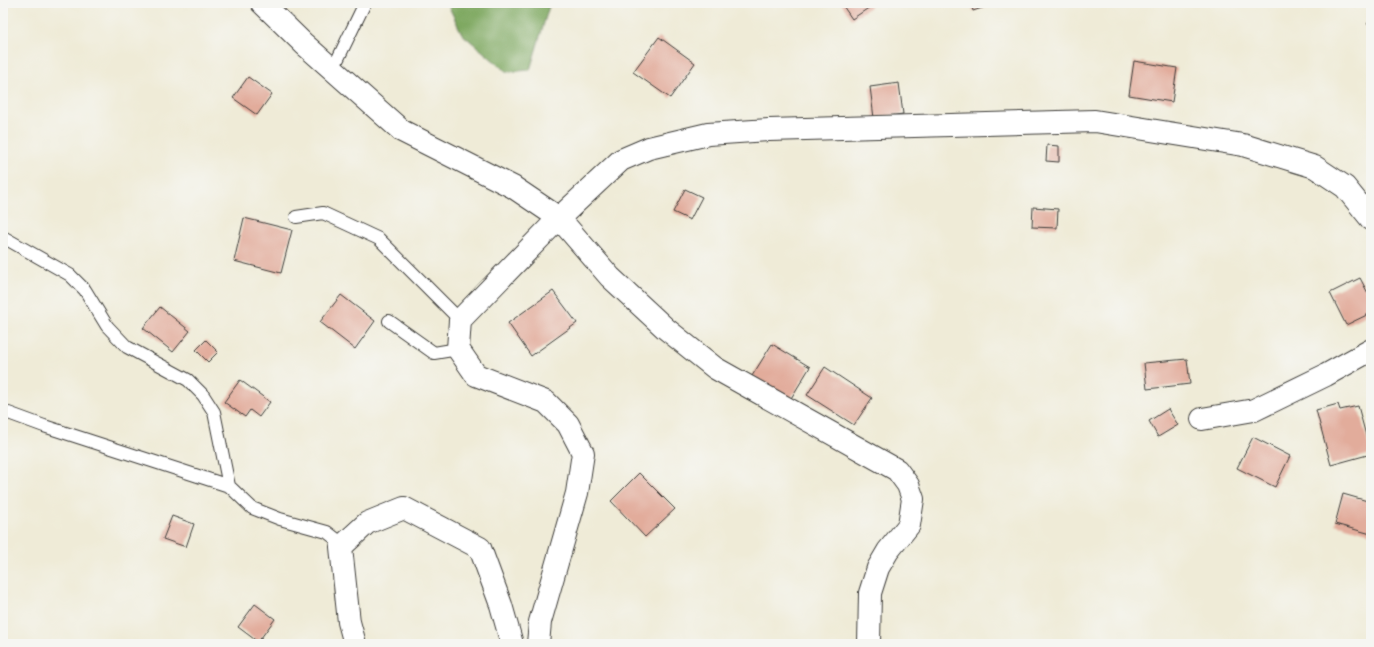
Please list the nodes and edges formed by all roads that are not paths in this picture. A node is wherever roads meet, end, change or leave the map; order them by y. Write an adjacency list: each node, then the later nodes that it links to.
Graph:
1 (262, 3): 3 (street)
2 (365, 3): 3 (lane)
3 (333, 69): 5 (street)
4 (296, 217): 8 (lane)
5 (559, 218): 6 (street); 8 (street); 19 (street)
6 (1371, 219)
7 (3, 237): 14 (lane)
8 (460, 320): 10 (street)
9 (389, 321): 10 (lane)
10 (458, 349): 18 (street)
11 (1371, 350): 13 (street)
12 (3, 410): 14 (lane)
13 (1202, 419)
14 (229, 486): 15 (lane)
15 (341, 547): 16 (street); 17 (street)
16 (355, 644)
17 (512, 644)
18 (538, 644)
19 (869, 644)

